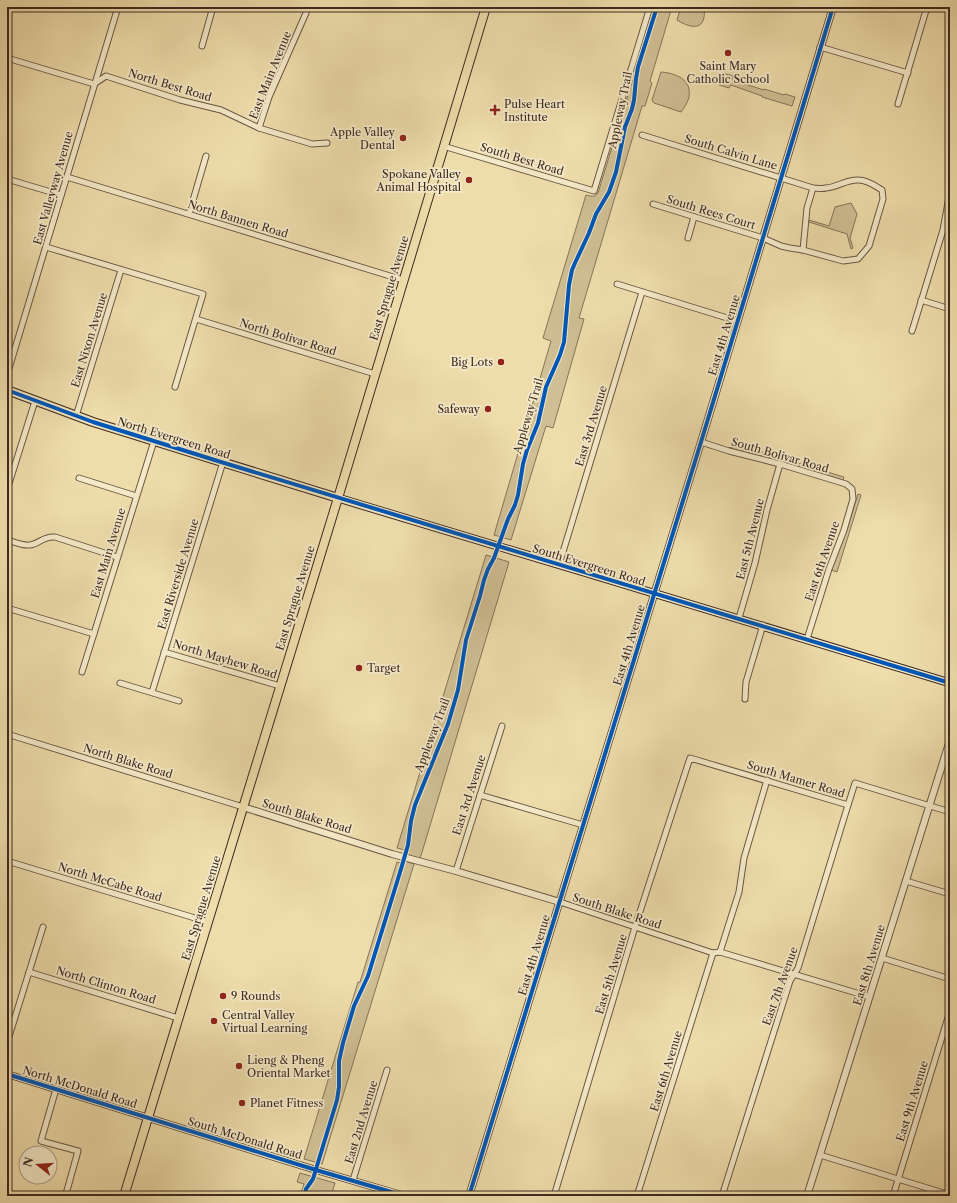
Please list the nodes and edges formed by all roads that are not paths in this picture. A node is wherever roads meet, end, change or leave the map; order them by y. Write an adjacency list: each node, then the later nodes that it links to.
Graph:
1 (106, 7): 8 (street)
2 (213, 7): 9 (street)
3 (308, 7): 15 (street, East Main Avenue)
4 (486, 7): 18 (main road, East Sprague Avenue)
5 (650, 7): 18 (street, South Best Road)
6 (833, 7): 10 (street, East 4th Avenue)
7 (927, 7): 12 (street)
8 (118, 9): 13 (street, East Valleyway Avenue)
9 (202, 46)
10 (820, 47): 12 (street); 21 (street, East 4th Avenue)
11 (7, 58): 13 (street)
12 (908, 73): 14 (street)
13 (94, 84): 15 (street, North Best Road); 20 (street, East Valleyway Avenue)
14 (898, 104)
15 (258, 128): 17 (street, North Best Road)
16 (642, 135): 21 (street, South Calvin Lane)
17 (327, 143)
18 (443, 146): 34 (main road, East Sprague Avenue)
19 (206, 156): 27 (street)
20 (67, 177): 25 (street, East Valleyway Avenue); 27 (street, North Bannen Road)
21 (781, 178): 23 (street, South Calvin Lane); 30 (street, East 4th Avenue)
22 (7, 179): 25 (street)
23 (813, 188): 32 (street); 32 (street, South Calvin Lane)
24 (950, 192): 37 (street)
25 (61, 195): 31 (street, East Valleyway Avenue)
26 (653, 204): 28 (street, South Rees Court)
27 (189, 214): 34 (street, North Bannen Road)
28 (694, 217): 29 (street); 30 (street, South Rees Court)
29 (688, 238)
30 (763, 238): 32 (street, South Rees Court); 40 (street, East 4th Avenue)
31 (46, 248): 33 (street); 43 (street, East Valleyway Avenue)
32 (803, 250)
33 (121, 270): 39 (street); 47 (street, East Nixon Avenue)
34 (403, 280): 42 (main road, East Sprague Avenue)
35 (617, 284): 36 (street)
36 (642, 292): 40 (street); 59 (street, East 3rd Avenue)
37 (921, 300): 38 (street); 41 (street)
38 (950, 309)
39 (196, 319): 42 (street, North Bolivar Road); 44 (street)
40 (737, 321): 49 (street, East 4th Avenue)
41 (912, 331)
42 (375, 374): 56 (main road, East Sprague Avenue)
43 (7, 375)
44 (175, 387)
45 (7, 390): 46 (main road, North Evergreen Road)
46 (35, 401): 47 (main road, North Evergreen Road); 53 (street)
47 (76, 416): 48 (main road, North Evergreen Road)
48 (154, 441): 50 (main road, North Evergreen Road); 55 (street, East Main Avenue)
49 (701, 442): 51 (street, South Bolivar Road); 60 (street, East 4th Avenue)
50 (223, 462): 56 (main road, North Evergreen Road); 66 (street, East Riverside Avenue)
51 (780, 464): 54 (street, South Bolivar Road); 62 (street, East 5th Avenue)
52 (79, 478): 55 (street)
53 (7, 490)
54 (852, 490): 65 (street, East 6th Avenue)
55 (136, 496): 58 (street, East Main Avenue)
56 (338, 498): 59 (main road, South Evergreen Road); 70 (main road, East Sprague Avenue)
57 (7, 540): 58 (street)
58 (117, 557): 64 (street, East Main Avenue)
59 (559, 565): 60 (main road, South Evergreen Road)
60 (654, 594): 62 (main road, South Evergreen Road); 84 (street, East 4th Avenue)
61 (7, 608): 64 (street)
62 (739, 618): 63 (main road, South Evergreen Road)
63 (763, 626): 65 (main road, South Evergreen Road); 72 (street)
64 (94, 634): 67 (street, East Main Avenue)
65 (807, 639): 69 (main road, South Evergreen Road)
66 (164, 652): 70 (street, North Mayhew Road); 71 (street, East Riverside Avenue)
67 (82, 672)
68 (120, 683): 71 (street)
69 (950, 683)
70 (280, 686): 82 (main road, East Sprague Avenue)
71 (152, 692): 73 (street)
72 (745, 699)
73 (179, 701)
74 (502, 726): 79 (street, East 3rd Avenue)
75 (7, 734): 82 (street, North Blake Road)
76 (950, 740): 81 (street, East 8th Avenue)
77 (690, 758): 78 (street, South Mamer Road); 92 (street, East 5th Avenue)
78 (767, 780): 80 (street, South Mamer Road); 93 (street)
79 (480, 794): 84 (street); 86 (street, East 3rd Avenue)
80 (848, 805): 81 (street, South Mamer Road); 97 (street, East 7th Avenue)
81 (929, 806): 83 (street, South Mamer Road); 87 (street, East 8th Avenue)
82 (243, 807): 86 (street, South Blake Road); 90 (main road, East Sprague Avenue)
83 (950, 812)
84 (583, 825): 89 (street, East 4th Avenue)
85 (7, 861): 90 (street, North McCabe Road)
86 (456, 871): 89 (street, South Blake Road)
87 (906, 881): 88 (street); 95 (street, East 8th Avenue)
88 (950, 894)
89 (560, 902): 92 (street, South Blake Road); 114 (street, East 4th Avenue)
90 (208, 922): 101 (main road, East Sprague Avenue)
91 (43, 927): 96 (street)
92 (635, 927): 94 (street, South Blake Road); 115 (street, East 5th Avenue)
93 (720, 952): 94 (street, South Blake Road); 97 (street, South Blake Road)
94 (714, 953): 116 (street, East 6th Avenue)
95 (882, 958): 98 (street); 99 (street, East 8th Avenue)
96 (29, 972): 101 (street, North Clinton Road); 102 (street)
97 (794, 974): 99 (street, South Blake Road); 117 (street, East 7th Avenue)
98 (950, 979)
99 (870, 997): 107 (street, East 8th Avenue)
100 (950, 1011): 108 (street, East 9th Avenue)
101 (178, 1018): 106 (main road, East Sprague Avenue)
102 (7, 1043)
103 (387, 1070): 109 (street, East 2nd Avenue)
104 (7, 1074): 105 (street, North McDonald Road)
105 (56, 1089): 106 (street, North McDonald Road); 110 (street)
106 (148, 1118): 109 (street, South McDonald Road); 112 (main road, East Sprague Avenue)
107 (820, 1155): 108 (street); 118 (street, East 8th Avenue)
108 (898, 1178): 111 (street); 119 (street, East 9th Avenue)
109 (353, 1180): 113 (street, South McDonald Road)
110 (66, 1194)
111 (950, 1195)
112 (124, 1196)
113 (406, 1196)
114 (469, 1196)
115 (554, 1196)
116 (637, 1196)
117 (722, 1196)
118 (807, 1196)
119 (893, 1196)

